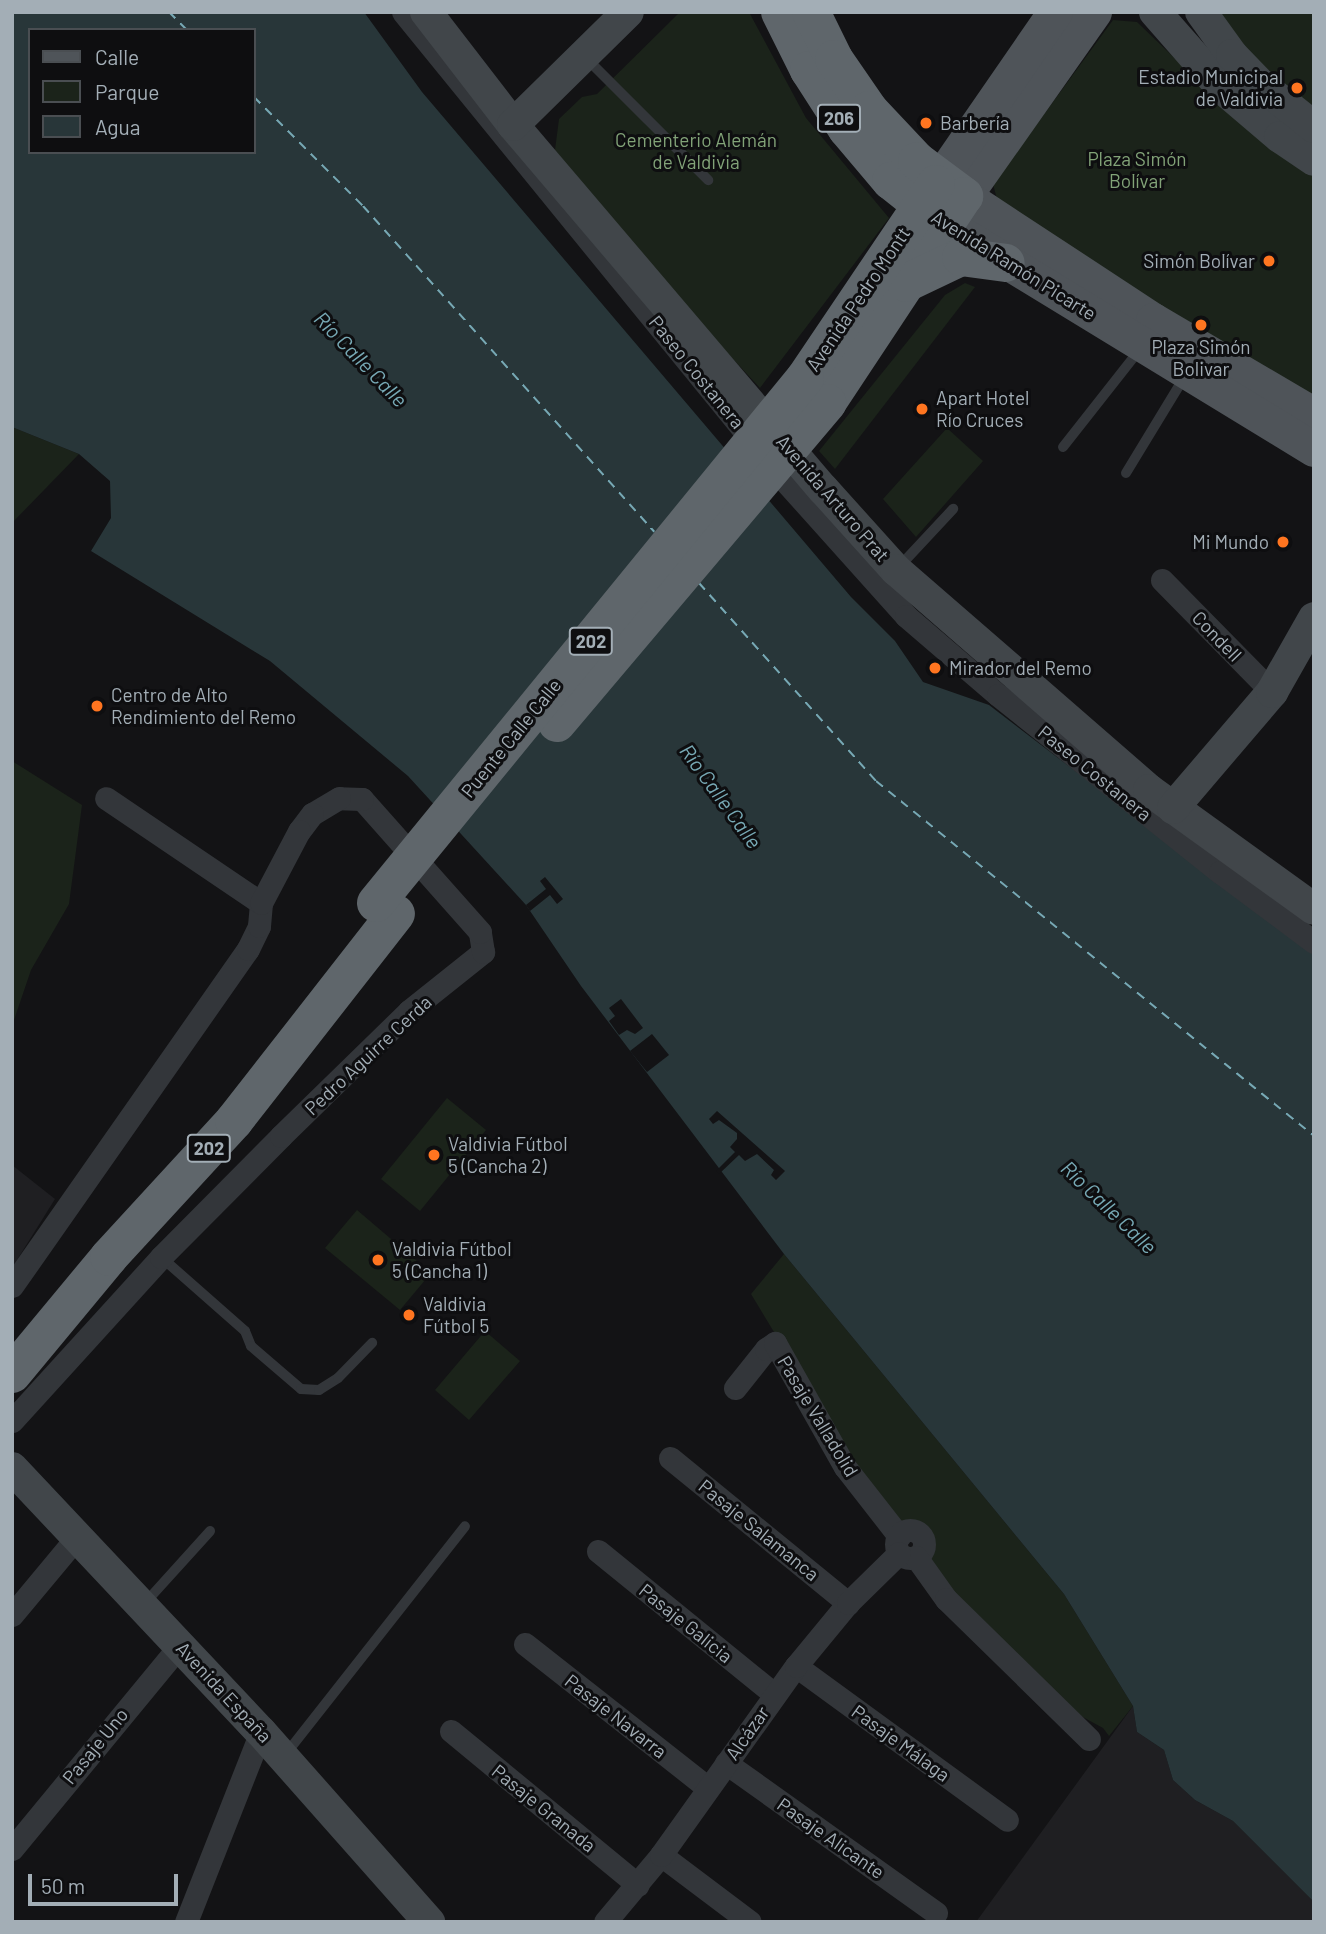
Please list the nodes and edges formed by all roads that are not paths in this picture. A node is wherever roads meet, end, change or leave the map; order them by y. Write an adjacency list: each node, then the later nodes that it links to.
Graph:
1 (402, 12): 36 (street, Paseo Costanera)
2 (426, 12): 11 (main road, Avenida Arturo Prat)
3 (628, 12): 10 (main road)
4 (780, 12): 15 (highway, Avenida Ramón Picarte / 206)
5 (811, 12): 15 (highway, Avenida Ramón Picarte / 206)
6 (1055, 12): 15 (main road, Avenida Pedro Montt)
7 (1094, 12): 15 (main road, Avenida Pedro Montt)
8 (1154, 12): 13 (main road)
9 (1201, 12): 12 (main road)
10 (583, 56): 11 (main road); 14 (lane)
11 (513, 125): 26 (main road, Avenida Arturo Prat)
12 (1314, 127)
13 (1314, 160)
14 (708, 180)
15 (942, 201): 16 (main road, Avenida Ramón Picarte); 17 (highway, Avenida Pedro Montt / 202); 20 (highway, Avenida Pedro Montt / 202); 21 (main road, Avenida Ramón Picarte)
16 (1006, 263): 17 (highway); 18 (main road, Avenida Ramón Picarte)
17 (906, 283): 20 (highway, Avenida Pedro Montt / 202)
18 (1143, 345): 19 (main road, Avenida Ramón Picarte); 22 (lane)
19 (1189, 371): 23 (main road, Avenida Ramón Picarte); 24 (lane)
20 (816, 391): 34 (highway, Puente Calle Calle / 202, bridge)
21 (1314, 415)
22 (1063, 447)
23 (1314, 449)
24 (1126, 473)
25 (953, 509): 26 (lane)
26 (896, 570): 32 (main road, Avenida Arturo Prat)
27 (1162, 580): 30 (street, Condell)
28 (1314, 618): 29 (main road)
29 (1303, 652): 30 (main road)
30 (1272, 692): 32 (main road)
31 (106, 797): 33 (street)
32 (1173, 808): 35 (main road, Avenida Arturo Prat)
33 (261, 903): 37 (street, Pedro Aguirre Cerda); 38 (street, Pedro Aguirre Cerda)
34 (386, 909): 39 (highway, 202); 41 (highway, 202)
35 (1314, 909)
36 (1314, 942)
37 (161, 1257): 40 (lane); 43 (street, Pedro Aguirre Cerda)
38 (12, 1286)
39 (12, 1342)
40 (372, 1343)
41 (12, 1374)
42 (735, 1388): 49 (street, Pasaje Valladolid)
43 (12, 1421)
44 (670, 1458): 51 (street, Pasaje Salamanca)
45 (12, 1468): 48 (main road, Avenida España)
46 (465, 1525): 61 (lane)
47 (210, 1531): 52 (lane)
48 (77, 1536): 52 (main road, Avenida España); 53 (street)
49 (905, 1549): 51 (street, Alcázar); 60 (street, Pasaje Valladolid)
50 (598, 1551): 57 (street, Pasaje Galicia)
51 (848, 1602): 56 (street, Alcázar)
52 (143, 1605): 54 (main road, Avenida España)
53 (12, 1615)
54 (180, 1644): 59 (main road, Avenida España); 65 (street, Pasaje Uno)
55 (524, 1644): 63 (street, Pasaje Navarra)
56 (796, 1666): 57 (street, Alcázar); 64 (street, Pasaje Málaga)
57 (774, 1694): 62 (street, Alcázar)
58 (451, 1731): 67 (street, Pasaje Granada)
59 (261, 1732): 61 (main road, Avenida España); 69 (street)
60 (1089, 1740)
61 (283, 1757): 70 (main road, Avenida España)
62 (726, 1763): 63 (street, Alcázar); 68 (street, Pasaje Alicante)
63 (708, 1788): 66 (street, Alcázar)
64 (1007, 1820)
65 (12, 1849)
66 (661, 1855): 67 (street, Alcázar); 72 (street)
67 (638, 1885): 71 (street, Alcázar)
68 (936, 1913)
69 (186, 1922)
70 (429, 1922)
71 (605, 1922)
72 (750, 1922)

